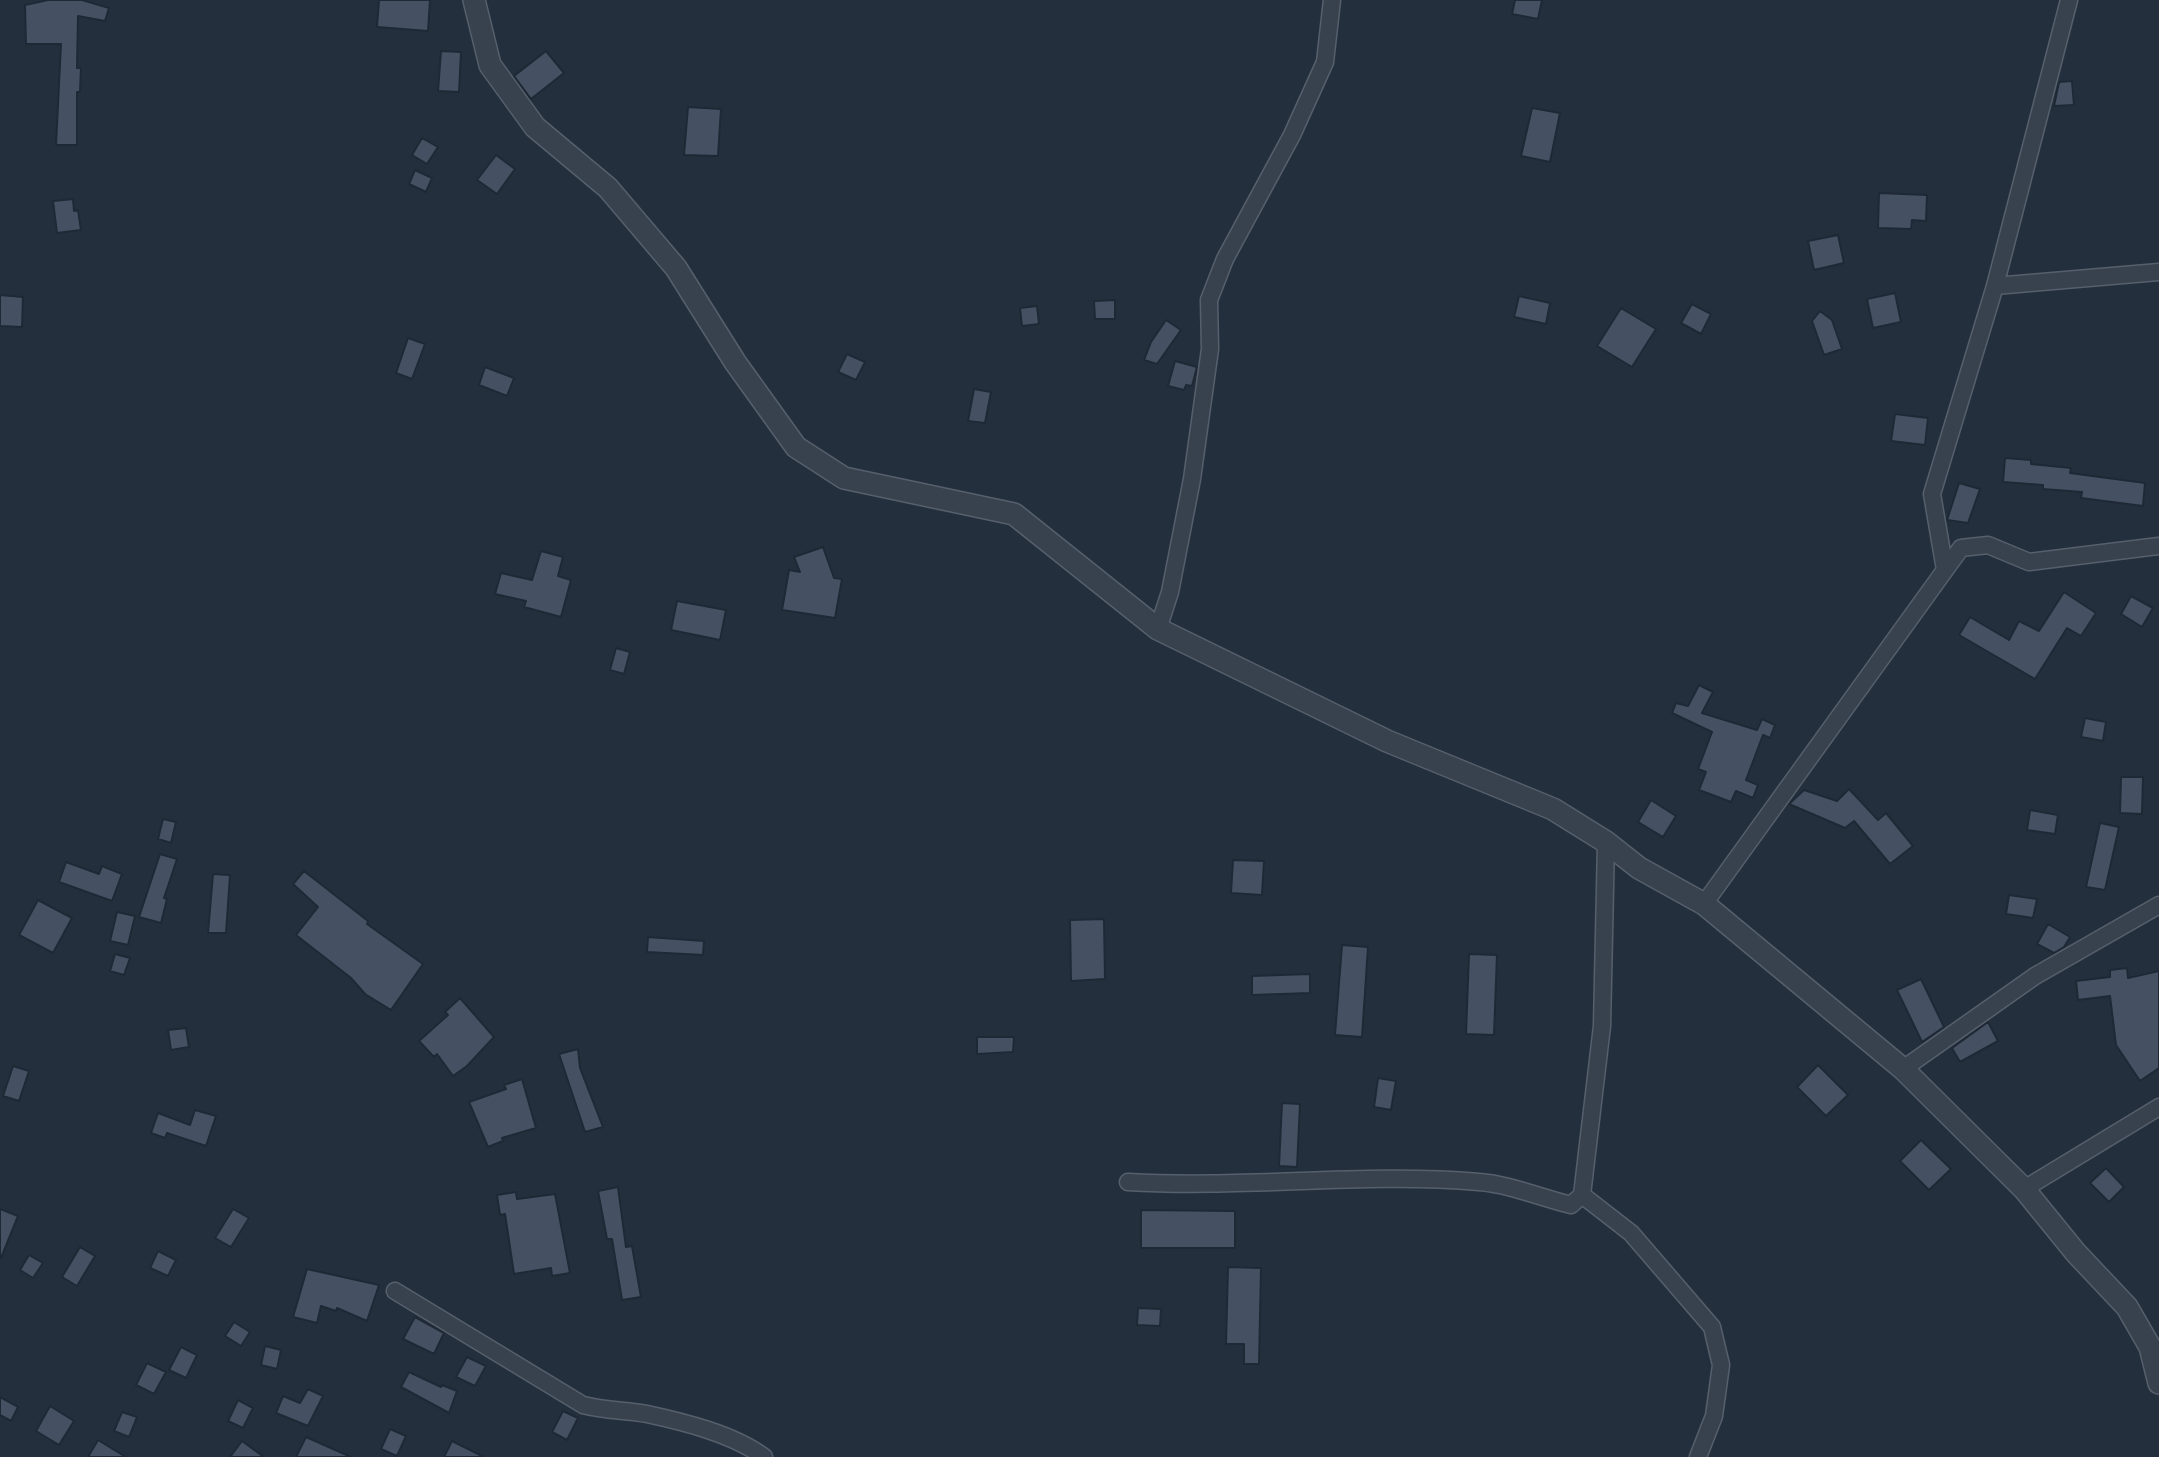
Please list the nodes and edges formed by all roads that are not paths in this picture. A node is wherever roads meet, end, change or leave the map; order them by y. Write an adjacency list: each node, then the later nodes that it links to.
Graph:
1 (474, 0): 8 (street)
2 (1332, 0): 8 (street)
3 (2069, 0): 5 (street)
4 (2159, 272): 5 (street)
5 (1995, 286): 7 (street)
6 (2159, 546): 7 (street)
7 (1945, 570): 10 (street)
8 (1158, 629): 9 (street)
9 (1606, 842): 10 (street); 16 (street)
10 (1704, 904): 12 (street)
11 (2159, 905): 12 (street)
12 (1903, 1069): 15 (street)
13 (2159, 1107): 15 (street)
14 (1128, 1182): 16 (street)
15 (2024, 1189): 18 (street)
16 (1582, 1195): 20 (street)
17 (395, 1291): 19 (street)
18 (2159, 1383)
19 (764, 1457)
20 (1698, 1457)

